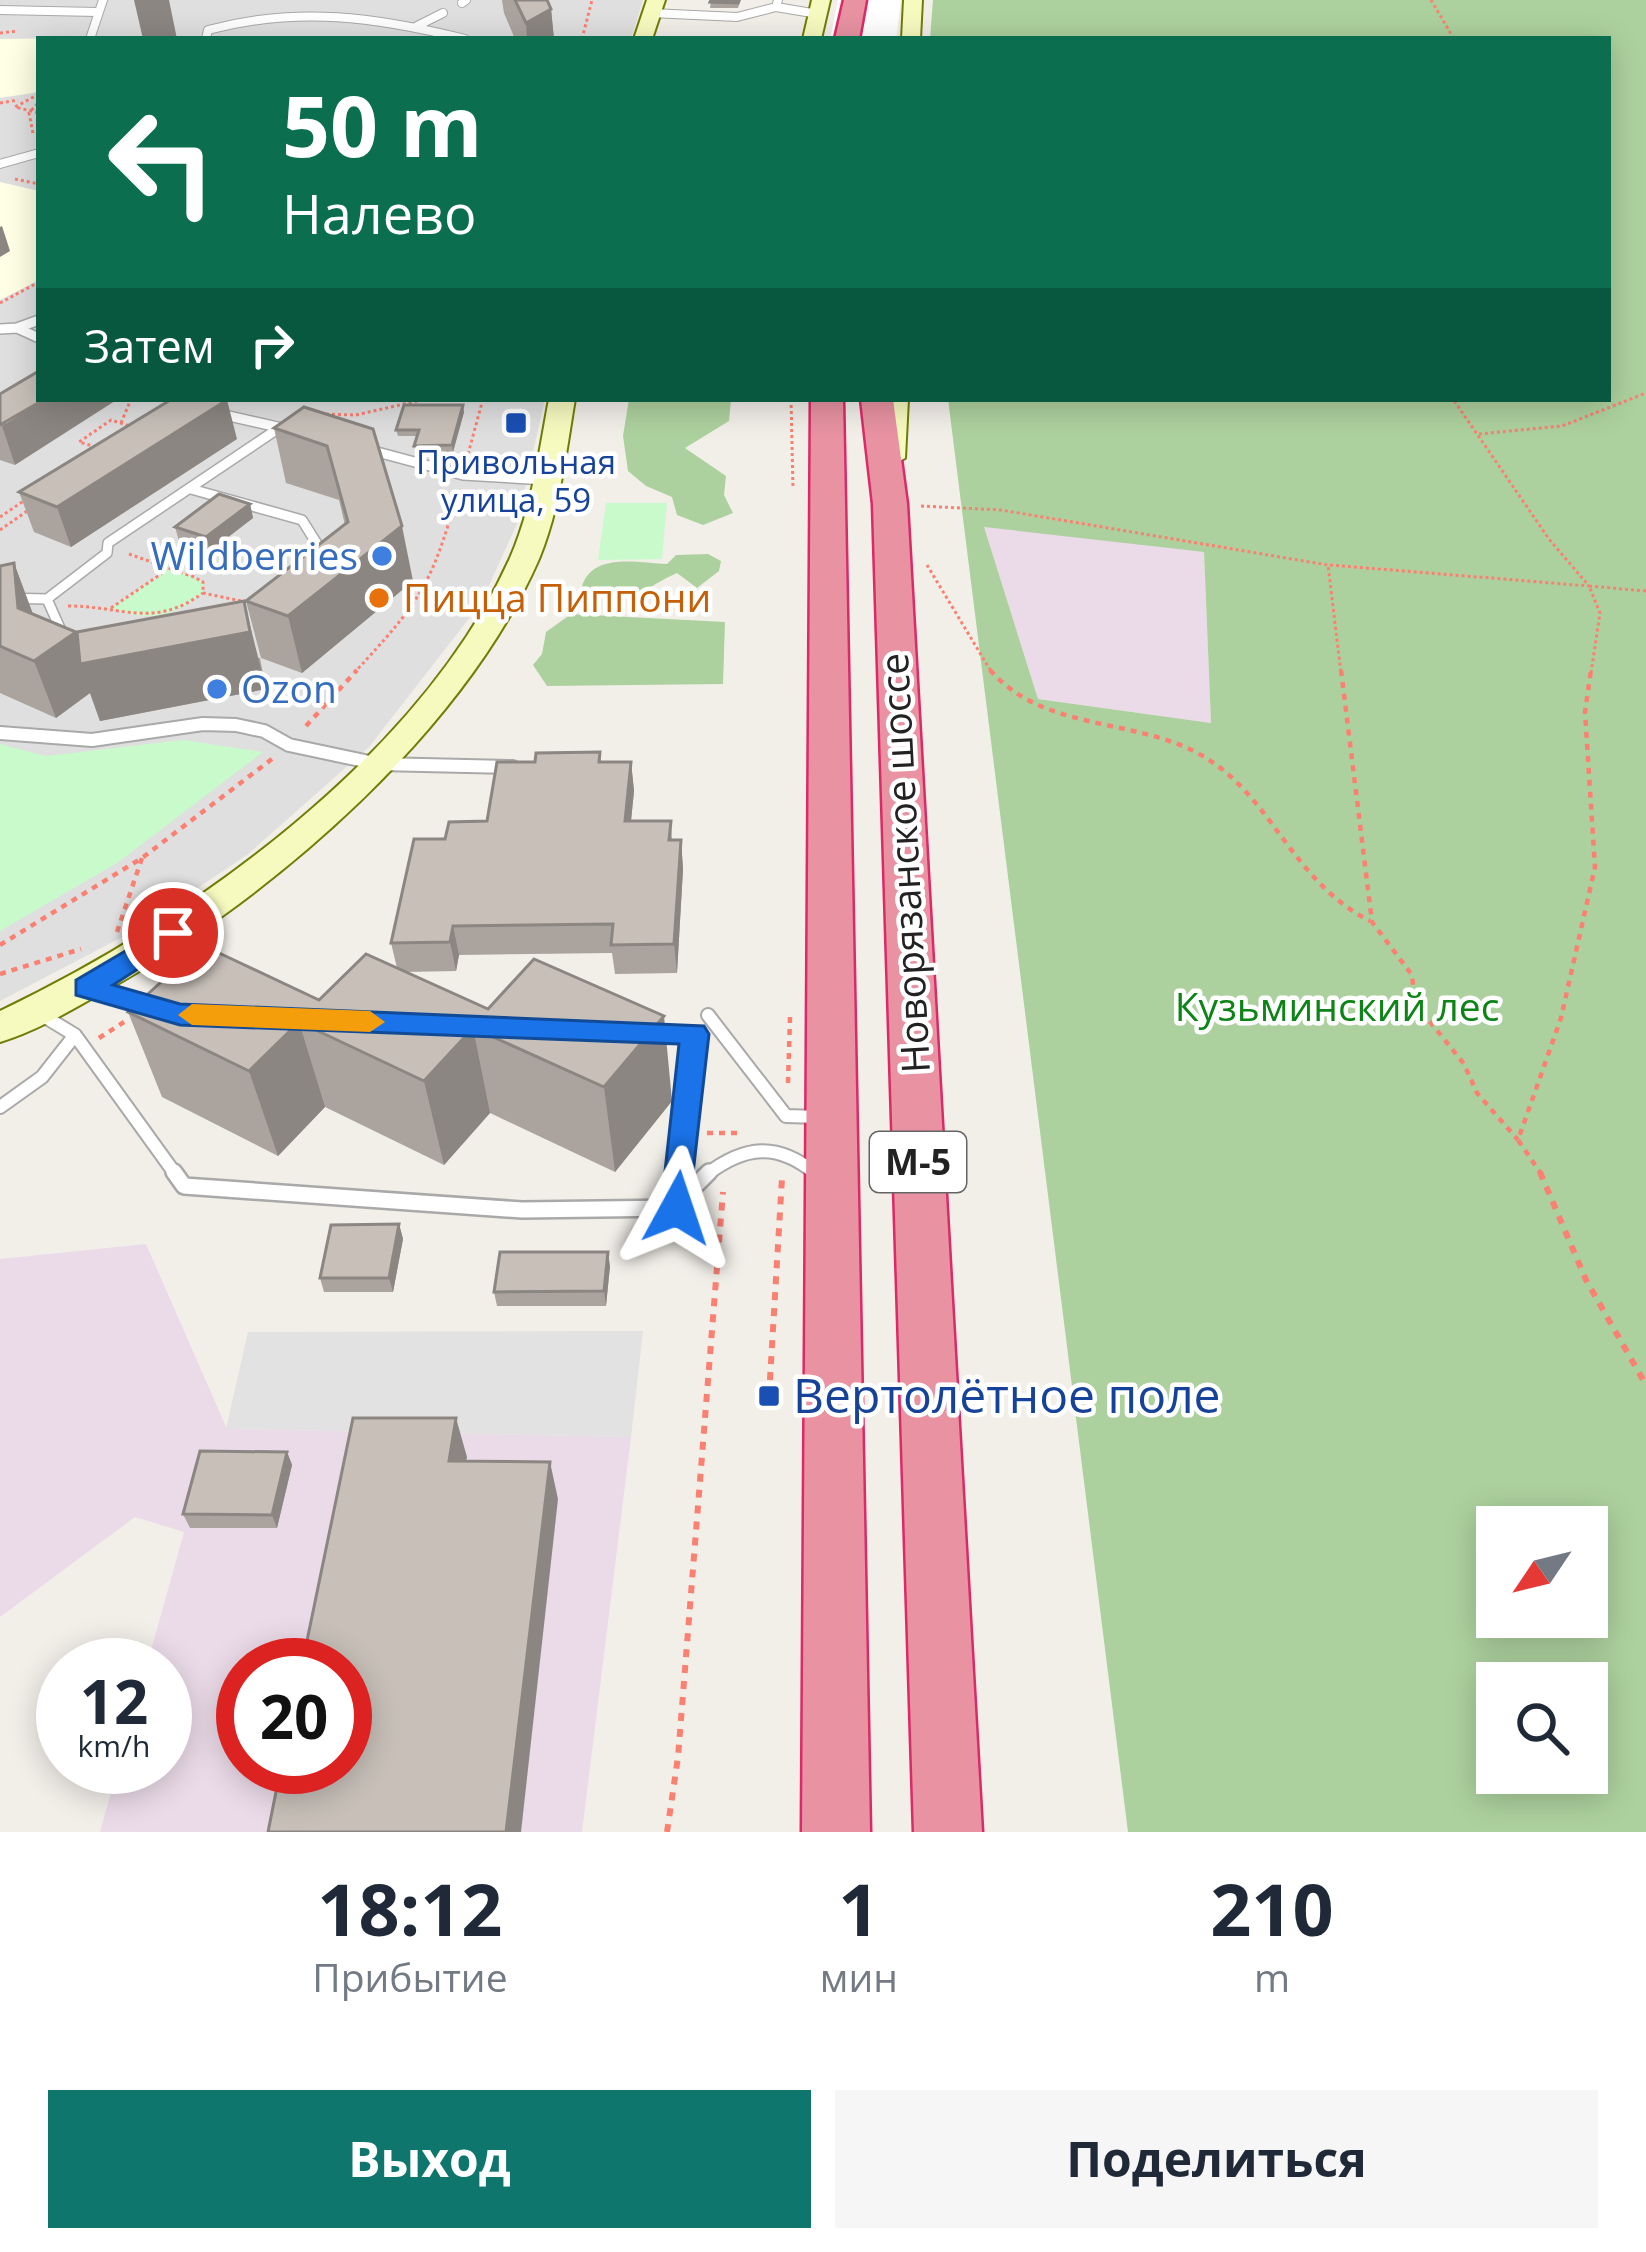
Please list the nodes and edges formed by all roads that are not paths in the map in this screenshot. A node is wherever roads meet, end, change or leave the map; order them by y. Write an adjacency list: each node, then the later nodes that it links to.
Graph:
1 (104, 0): 8 (lane)
2 (855, 0): 15 (highway)
3 (913, 0): 16 (main road)
4 (777, 3): 5 (lane); 6 (lane)
5 (654, 6): 14 (main road)
6 (819, 7)
7 (0, 10): 8 (lane)
8 (98, 13): 11 (lane)
9 (442, 13): 10 (lane)
10 (416, 26): 12 (lane); 13 (lane)
11 (91, 36)
12 (207, 36)
13 (454, 36)
14 (644, 36)
15 (849, 36)
16 (910, 36)
17 (36, 154): 18 (lane)
18 (0, 164)
19 (36, 321): 20 (lane)
20 (17, 328): 21 (lane); 22 (lane)
21 (0, 329)
22 (36, 337)
23 (561, 402): 32 (main road)
24 (812, 402): 35 (main road)
25 (827, 402): 35 (highway, Новорязанское шоссе / М-5)
26 (877, 402): 34 (highway, Новорязанское шоссе / М-5)
27 (896, 402): 34 (main road)
28 (202, 410): 29 (lane)
29 (279, 428): 30 (lane); 33 (lane)
30 (296, 432)
31 (352, 446): 32 (lane)
32 (547, 480): 41 (main road)
33 (190, 489): 36 (lane); 38 (lane)
34 (889, 498): 55 (highway, Новорязанское шоссе / М-5)
35 (828, 500): 51 (highway, Новорязанское шоссе / М-5)
36 (316, 579)
37 (0, 598): 38 (lane)
38 (49, 603): 39 (lane)
39 (70, 652)
40 (0, 733): 41 (lane)
41 (379, 764): 42 (lane); 43 (main road)
42 (531, 767)
43 (86, 988): 44 (lane); 45 (main road)
44 (165, 1010)
45 (37, 1012): 47 (main road); 49 (lane)
46 (708, 1015): 51 (lane)
47 (0, 1028)
48 (624, 1031): 53 (lane)
49 (75, 1035): 50 (lane); 53 (lane)
50 (0, 1107)
51 (809, 1117): 52 (highway, Новорязанское шоссе / М-5)
52 (832, 1190): 53 (lane); 54 (highway, Новорязанское шоссе / М-5)
53 (677, 1204)
54 (836, 1832)
55 (948, 1832)

